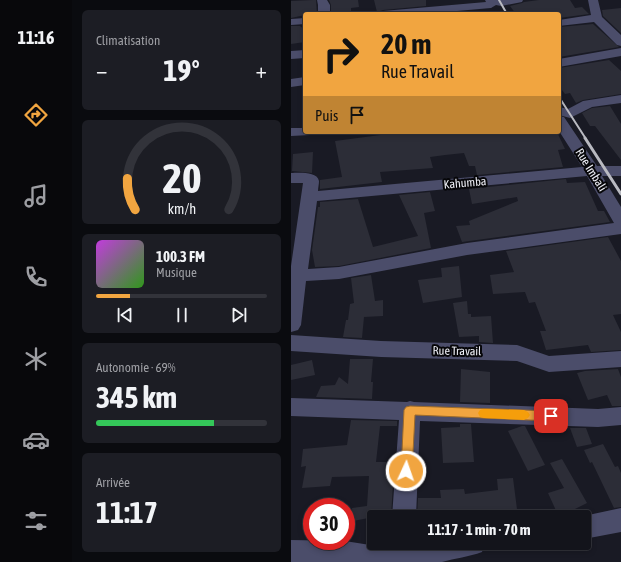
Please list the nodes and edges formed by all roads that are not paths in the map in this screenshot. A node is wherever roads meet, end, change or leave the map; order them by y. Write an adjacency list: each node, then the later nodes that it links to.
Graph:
1 (322, 0): 5 (street)
2 (518, 0): 4 (street)
3 (593, 0): 7 (street)
4 (492, 5): 6 (street)
5 (324, 12)
6 (407, 12)
7 (597, 18): 10 (street); 11 (street)
8 (303, 20): 9 (street)
9 (291, 22)
10 (561, 23)
11 (621, 42)
12 (621, 52): 15 (street)
13 (303, 54): 14 (street)
14 (291, 55)
15 (561, 63)
16 (303, 81): 17 (street)
17 (291, 83)
18 (621, 99): 19 (street)
19 (561, 112)
20 (561, 123): 24 (street, Rue Imbali)
21 (291, 132): 22 (street)
22 (303, 132)
23 (621, 171): 24 (street, Kahumba)
24 (592, 172): 26 (street, Kahumba); 27 (street, Rue Imbali)
25 (291, 178): 26 (street)
26 (310, 196): 29 (street)
27 (621, 221)
28 (621, 228): 30 (street)
29 (296, 255): 30 (street)
30 (298, 275): 31 (street)
31 (291, 325)
32 (291, 343): 33 (street, Rue Travail)
33 (621, 359)
34 (291, 407): 35 (street)
35 (410, 410): 36 (street); 37 (street)
36 (621, 416)
37 (404, 510)
38 (621, 520): 39 (street)
39 (591, 526)
40 (402, 550): 43 (street)
41 (440, 550): 43 (street)
42 (291, 552): 43 (street)
43 (401, 562)

